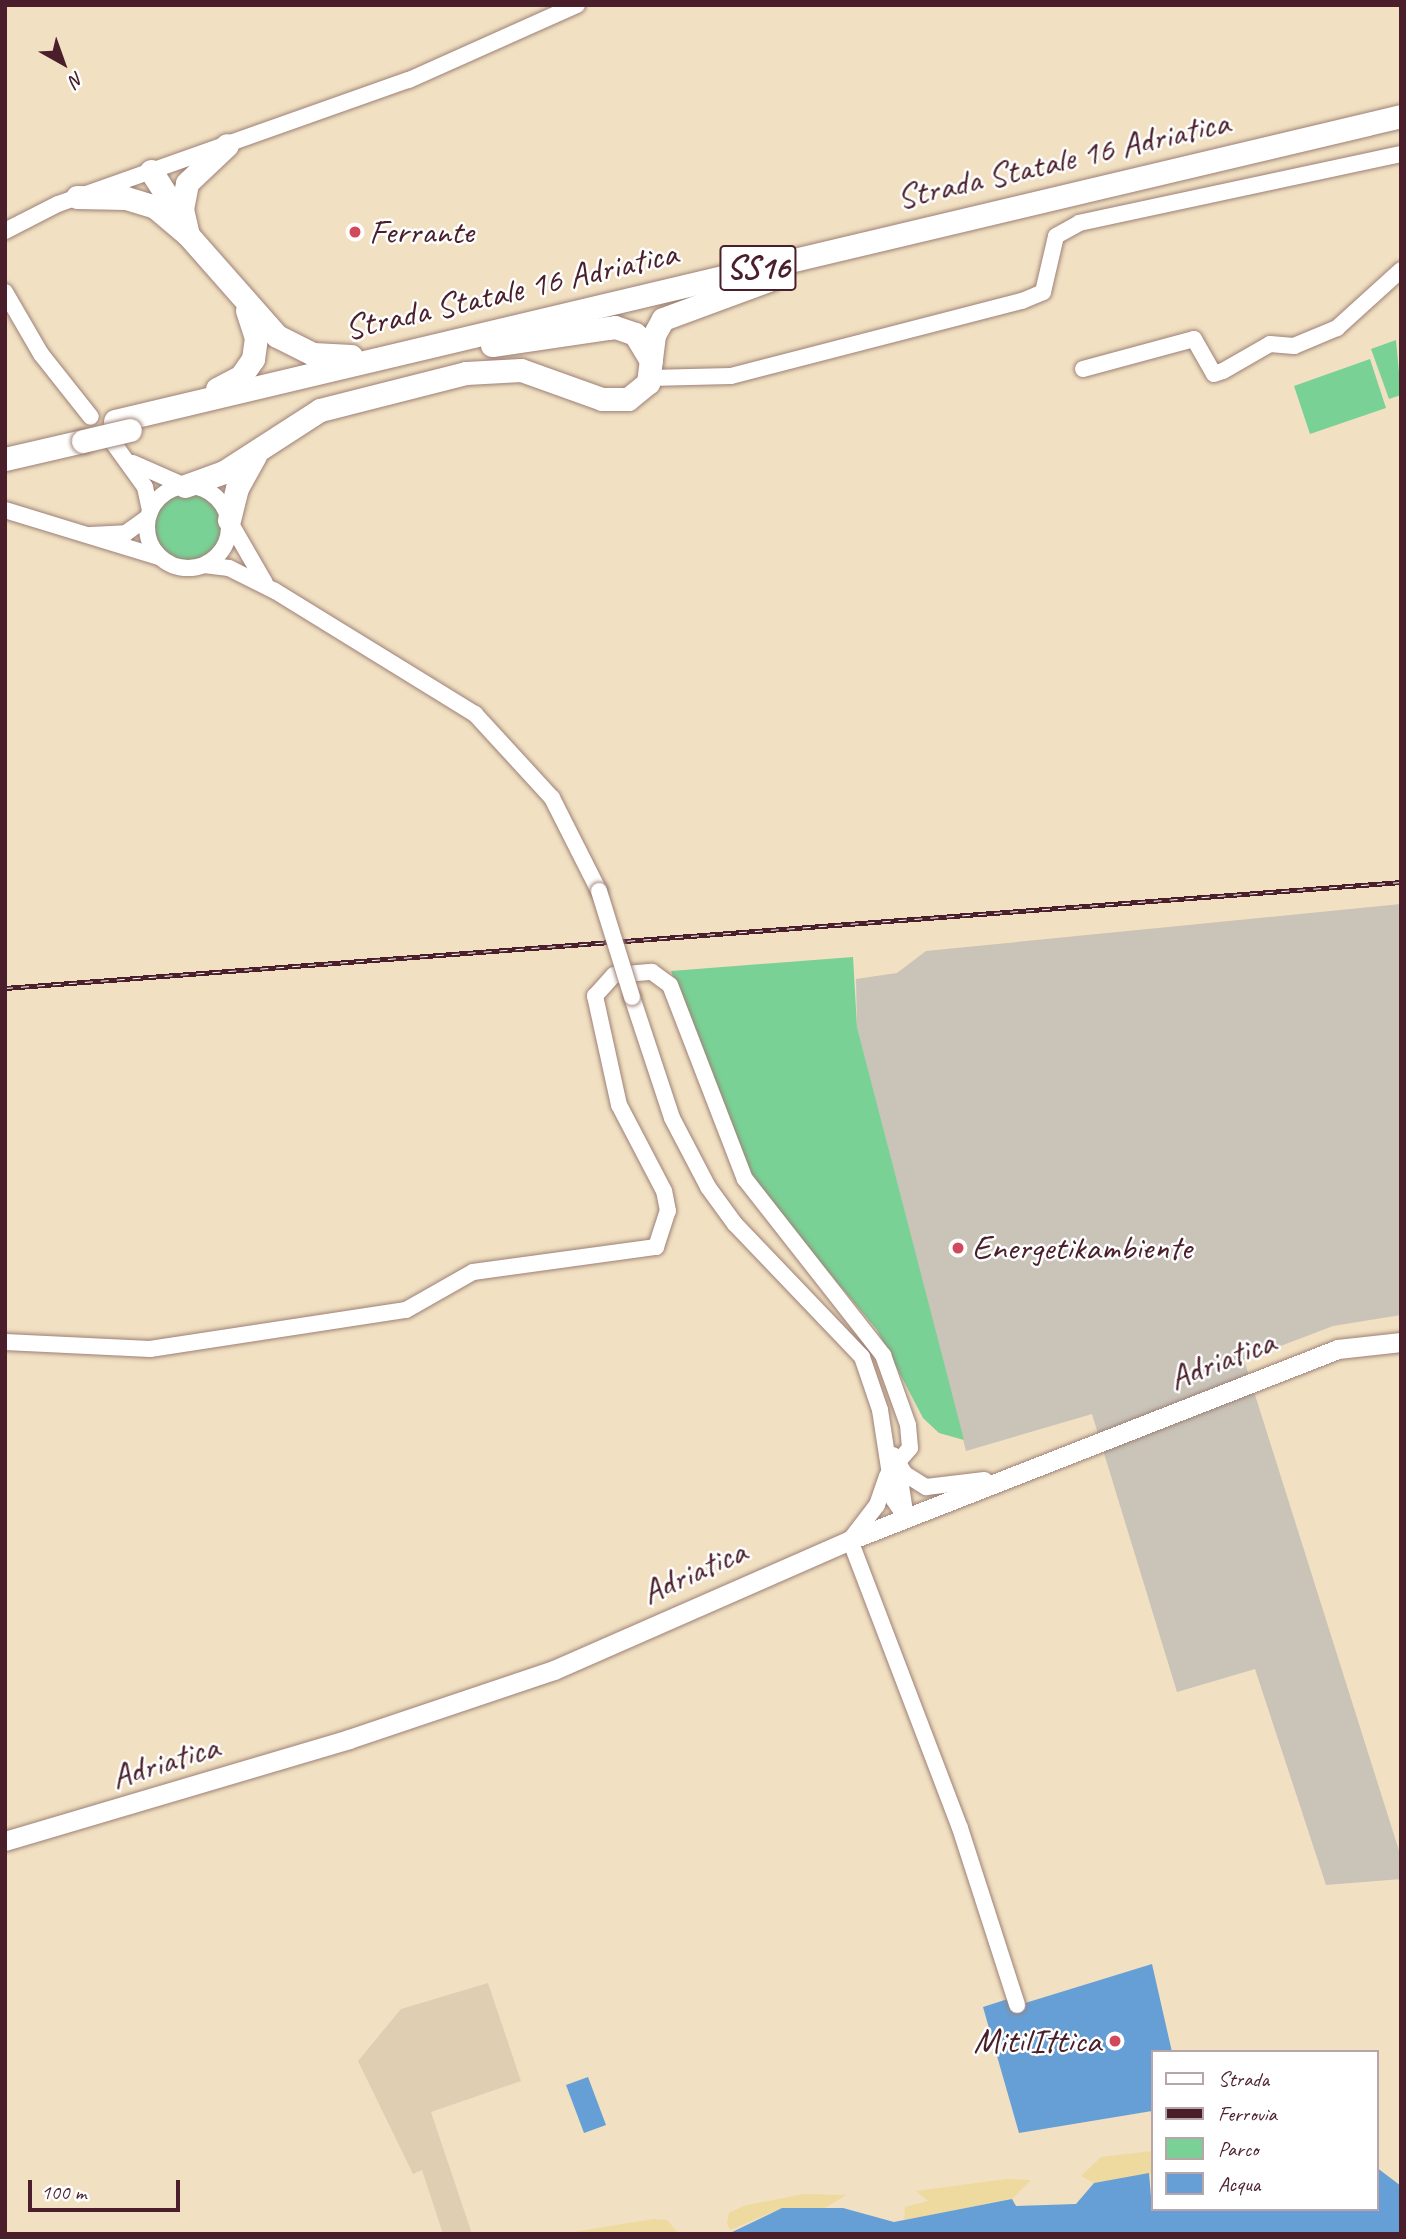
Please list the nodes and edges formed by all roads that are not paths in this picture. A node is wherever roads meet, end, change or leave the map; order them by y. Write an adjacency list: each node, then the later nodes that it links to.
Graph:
1 (577, 5): 4 (street)
2 (1401, 116): 16 (highway, Strada Statale 16 Adriatica / SS16)
3 (1401, 129): 13 (highway, Strada Statale 16 Adriatica / SS16)
4 (227, 145): 6 (street); 9 (highway)
5 (1401, 155): 18 (street)
6 (151, 171): 7 (street); 9 (highway, SS16)
7 (77, 197): 8 (street); 9 (highway, SS16)
8 (23, 220): 10 (street); 11 (street)
9 (178, 223): 15 (highway, SS16)
10 (5, 231)
11 (5, 245)
12 (1401, 270): 19 (street)
13 (774, 278): 17 (highway, Strada Statale 16 Adriatica / SS16); 18 (highway, SS16)
14 (5, 292): 21 (street)
15 (246, 307): 16 (highway, SS16); 20 (highway, SS16)
16 (444, 342): 20 (highway, Strada Statale 16 Adriatica / SS16)
17 (478, 347): 18 (highway, SS16); 22 (highway, Strada Statale 16 Adriatica / SS16)
18 (650, 369): 24 (highway)
19 (1083, 369)
20 (154, 411): 22 (highway, Strada Statale 16 Adriatica / SS16)
21 (91, 417)
22 (120, 431): 23 (highway, Strada Statale 16 Adriatica / SS16, bridge); 27 (street)
23 (77, 436): 25 (highway, Strada Statale 16 Adriatica / SS16); 26 (highway, Strada Statale 16 Adriatica / SS16)
24 (265, 441): 28 (highway); 31 (highway)
25 (5, 447)
26 (5, 459)
27 (128, 460): 28 (street); 30 (street)
28 (185, 486): 30 (street); 31 (street)
29 (5, 510): 32 (street)
30 (149, 514): 32 (street); 33 (street)
31 (229, 520): 34 (street); 35 (street)
32 (84, 535): 33 (street)
33 (162, 558): 34 (street)
34 (204, 565): 35 (street)
35 (275, 591): 39 (street, bridge)
36 (5, 1342): 38 (street)
37 (1401, 1342): 41 (main road, Adriatica)
38 (908, 1425): 39 (street); 40 (street)
39 (887, 1441): 40 (street)
40 (892, 1467): 41 (street); 42 (street); 43 (street)
41 (1031, 1469): 42 (main road, Adriatica)
42 (906, 1518): 43 (main road, Adriatica)
43 (850, 1540): 44 (main road, Adriatica); 45 (street)
44 (5, 1841)
45 (1017, 2005)

